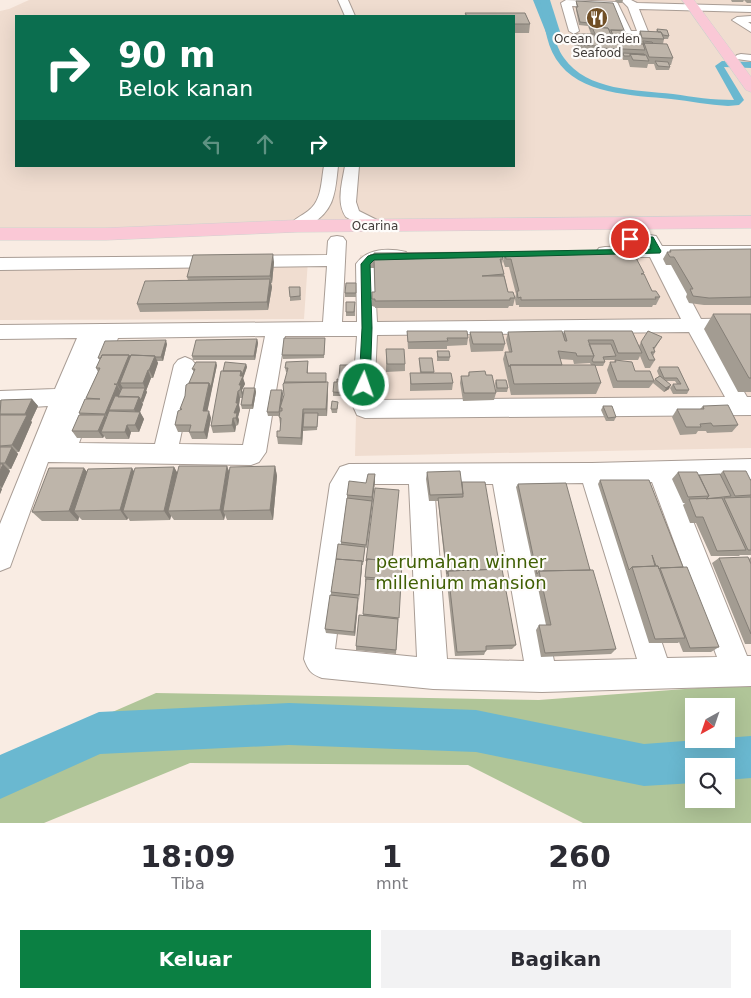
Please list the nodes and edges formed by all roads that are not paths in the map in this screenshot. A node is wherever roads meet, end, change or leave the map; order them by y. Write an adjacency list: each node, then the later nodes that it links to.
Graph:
1 (343, 0): 7 (street)
2 (672, 0): 3 (street)
3 (696, 4): 4 (street); 5 (street); 11 (main road)
4 (630, 5): 6 (street); 6 (street)
5 (751, 8)
6 (616, 9): 10 (street)
7 (350, 15)
8 (751, 19): 9 (street)
9 (751, 29)
10 (574, 31)
11 (743, 63): 12 (main road)
12 (751, 87)
13 (331, 167): 16 (street)
14 (352, 167): 17 (street)
15 (751, 222): 17 (main road, Ocarina)
16 (297, 226): 17 (main road, Ocarina); 20 (main road, Ocarina)
17 (375, 226)
18 (0, 234): 20 (main road, Ocarina)
19 (751, 237): 21 (main road, Ocarina)
20 (104, 241): 22 (main road, Ocarina); 23 (main road, Ocarina)
21 (653, 245): 23 (main road, Ocarina); 24 (street); 25 (street); 29 (street)
22 (0, 249)
23 (336, 251): 27 (street); 32 (street)
24 (751, 251)
25 (589, 252)
26 (414, 256): 30 (street)
27 (0, 264)
28 (751, 325): 29 (street)
29 (695, 326): 30 (street); 38 (street)
30 (367, 328): 32 (street); 38 (street)
31 (276, 329): 32 (street); 34 (street); 41 (street)
32 (332, 329)
33 (0, 332): 34 (street)
34 (100, 332): 36 (street); 40 (street)
35 (186, 365): 41 (street)
36 (64, 397): 37 (street); 39 (street)
37 (0, 400)
38 (746, 406)
39 (40, 452): 40 (street); 49 (street)
40 (64, 452): 42 (street)
41 (165, 452): 42 (street)
42 (124, 453): 48 (street)
43 (751, 469): 44 (street)
44 (661, 472): 45 (street); 50 (street)
45 (592, 473): 47 (street); 51 (street)
46 (421, 474): 47 (street); 52 (street); 52 (street)
47 (504, 474): 53 (street)
48 (116, 477)
49 (0, 558)
50 (745, 671): 51 (street)
51 (656, 672): 53 (street)
52 (433, 674): 53 (street)
53 (542, 677)

